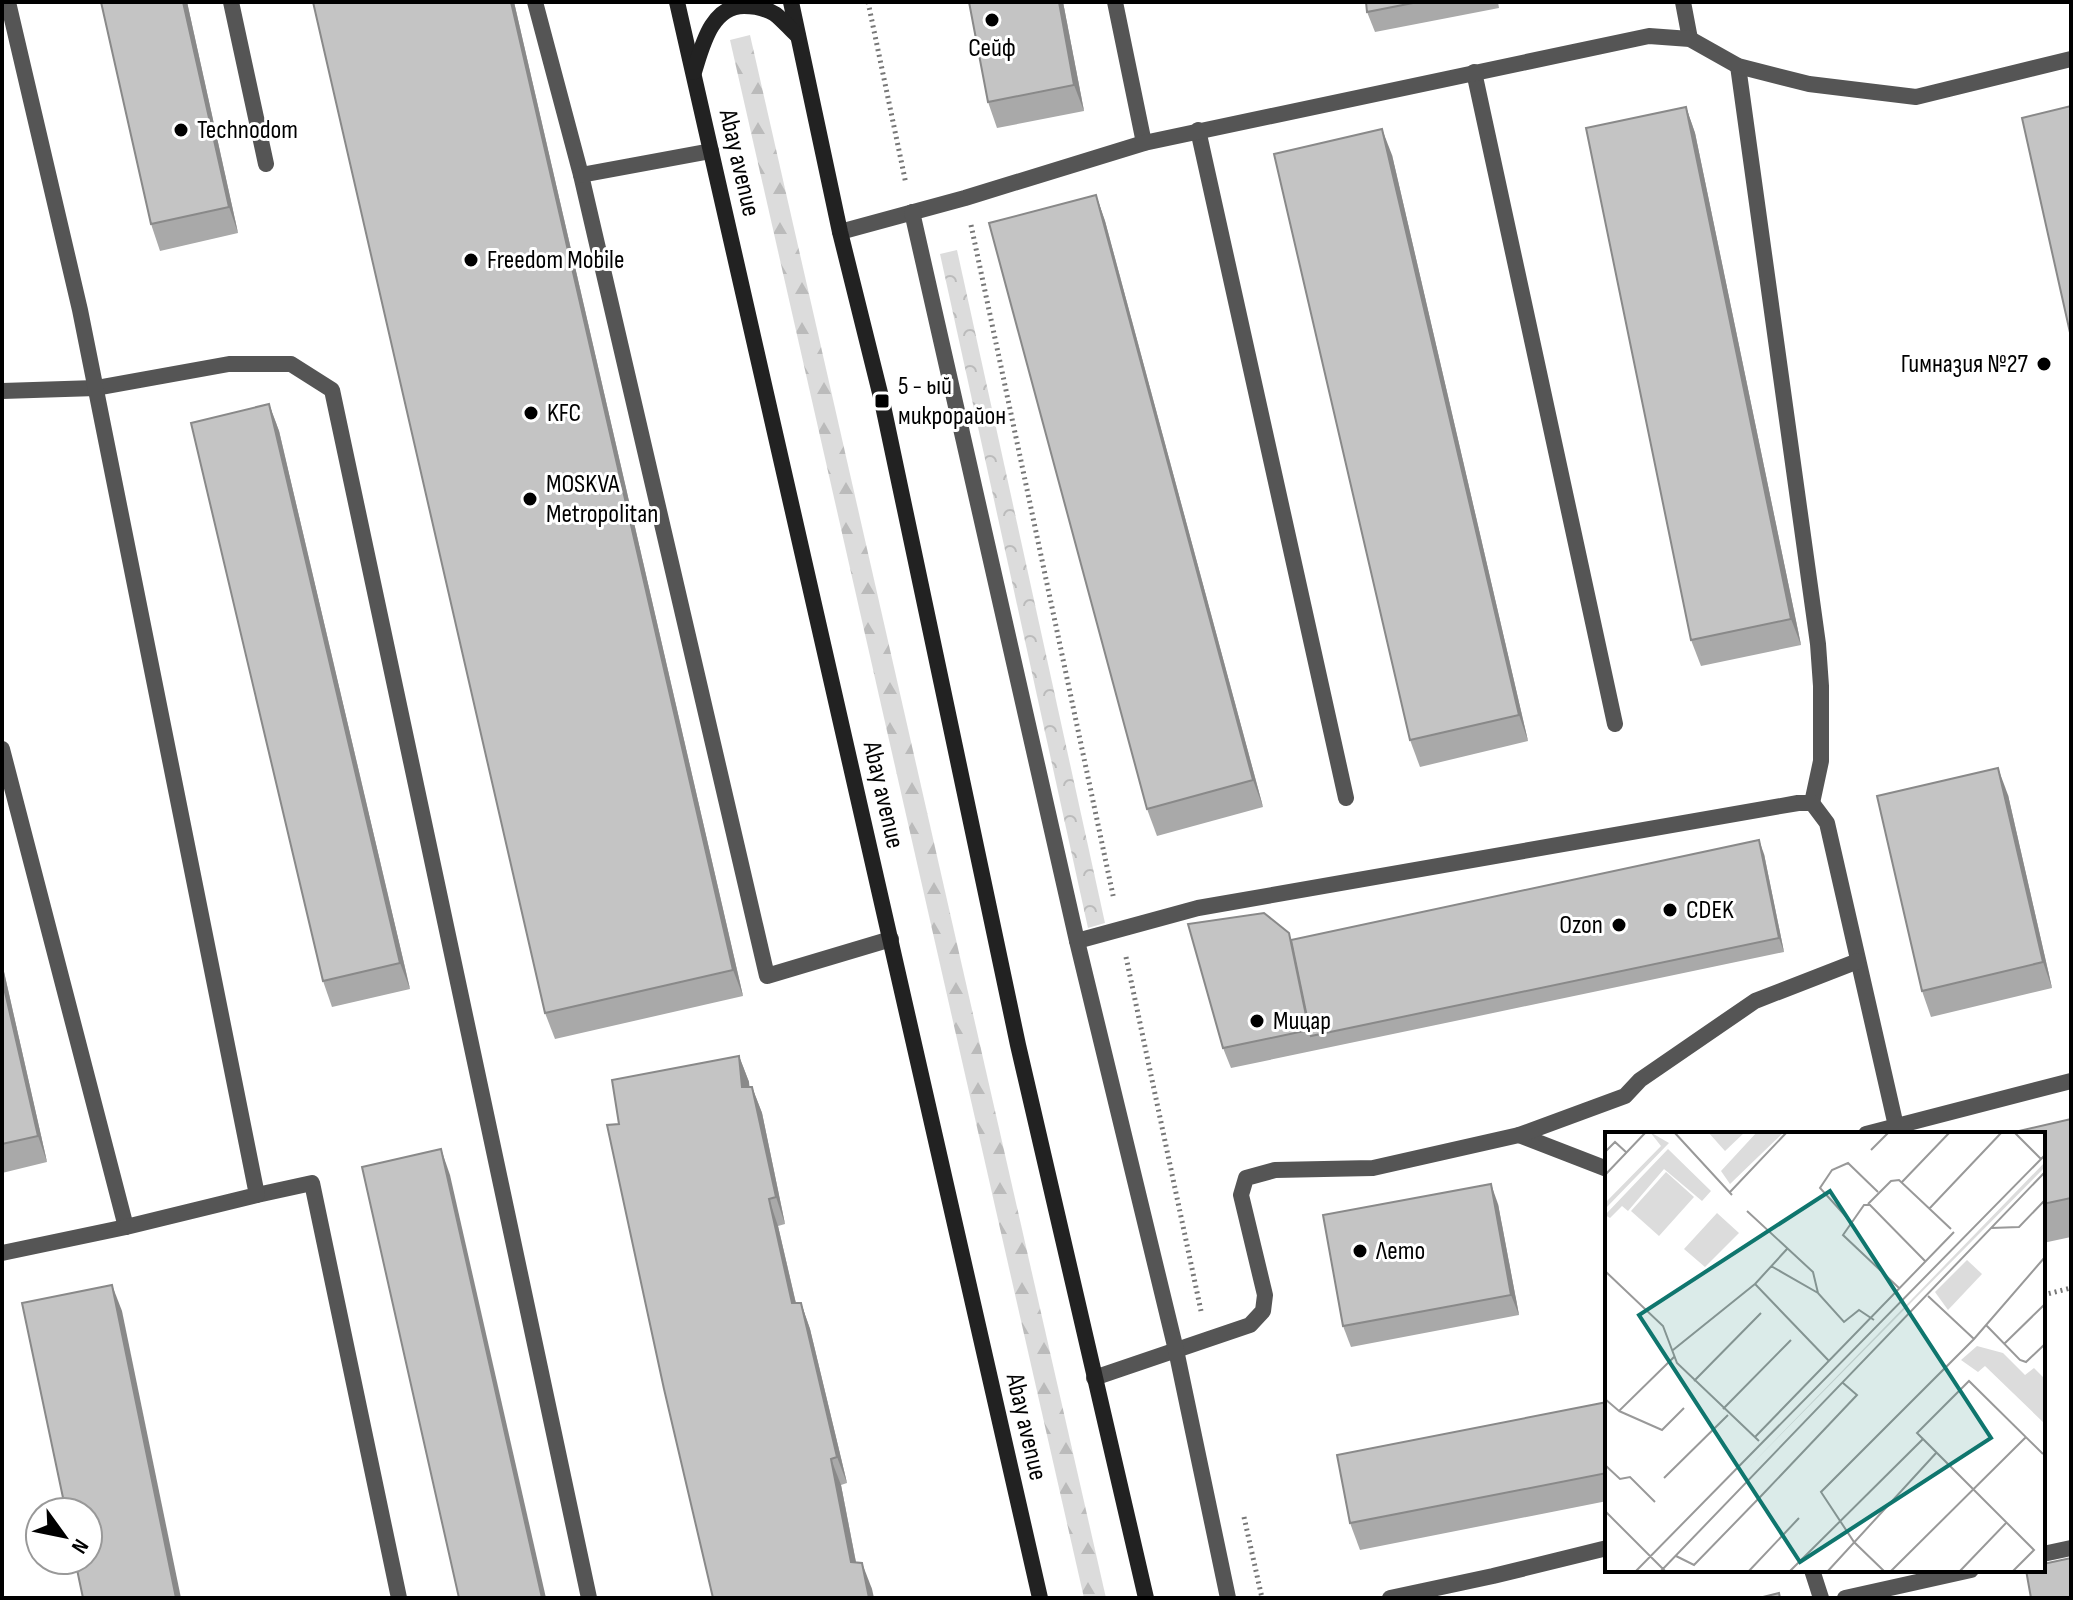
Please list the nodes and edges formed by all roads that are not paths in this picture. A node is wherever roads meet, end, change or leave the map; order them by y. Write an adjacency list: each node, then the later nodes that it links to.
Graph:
1 (8, 2): 21 (street)
2 (231, 2): 17 (street)
3 (535, 2): 18 (street)
4 (677, 2): 13 (main road, Abay avenue)
5 (791, 2): 8 (main road)
6 (1115, 2): 15 (street)
7 (1683, 2): 9 (street)
8 (798, 36): 13 (main road); 20 (main road)
9 (1690, 39): 11 (street); 12 (street)
10 (2071, 59): 11 (street)
11 (1738, 66): 26 (street)
12 (1474, 72): 14 (street); 23 (street)
13 (694, 73): 16 (main road, Abay avenue)
14 (1198, 130): 15 (street); 25 (street)
15 (1144, 143): 19 (street)
16 (711, 151): 18 (street); 27 (main road, Abay avenue)
17 (266, 164)
18 (581, 175): 27 (street)
19 (912, 212): 20 (street); 28 (street)
20 (840, 232): 39 (main road)
21 (96, 388): 22 (street); 35 (street); 46 (street)
22 (2, 391)
23 (1615, 724)
24 (2, 749): 36 (street)
25 (1346, 798)
26 (1812, 803): 28 (street); 29 (street)
27 (891, 939): 47 (main road, Abay avenue)
28 (1077, 941): 38 (street)
29 (1858, 961): 31 (street); 33 (street)
30 (2071, 1081): 31 (street)
31 (1896, 1126): 32 (street)
32 (1874, 1132)
33 (1519, 1135): 34 (street); 38 (street)
34 (1605, 1168)
35 (257, 1195): 36 (street); 45 (street)
36 (126, 1227): 37 (street)
37 (2, 1253)
38 (1176, 1350): 39 (street); 49 (street)
39 (1094, 1378): 48 (main road)
40 (1605, 1548): 50 (street)
41 (2071, 1548): 42 (street)
42 (2045, 1554)
43 (1813, 1572): 51 (street)
44 (1962, 1572): 52 (street)
45 (399, 1598)
46 (589, 1598)
47 (1040, 1598)
48 (1146, 1598)
49 (1228, 1598)
50 (1390, 1598)
51 (1821, 1598)
52 (1845, 1598)

